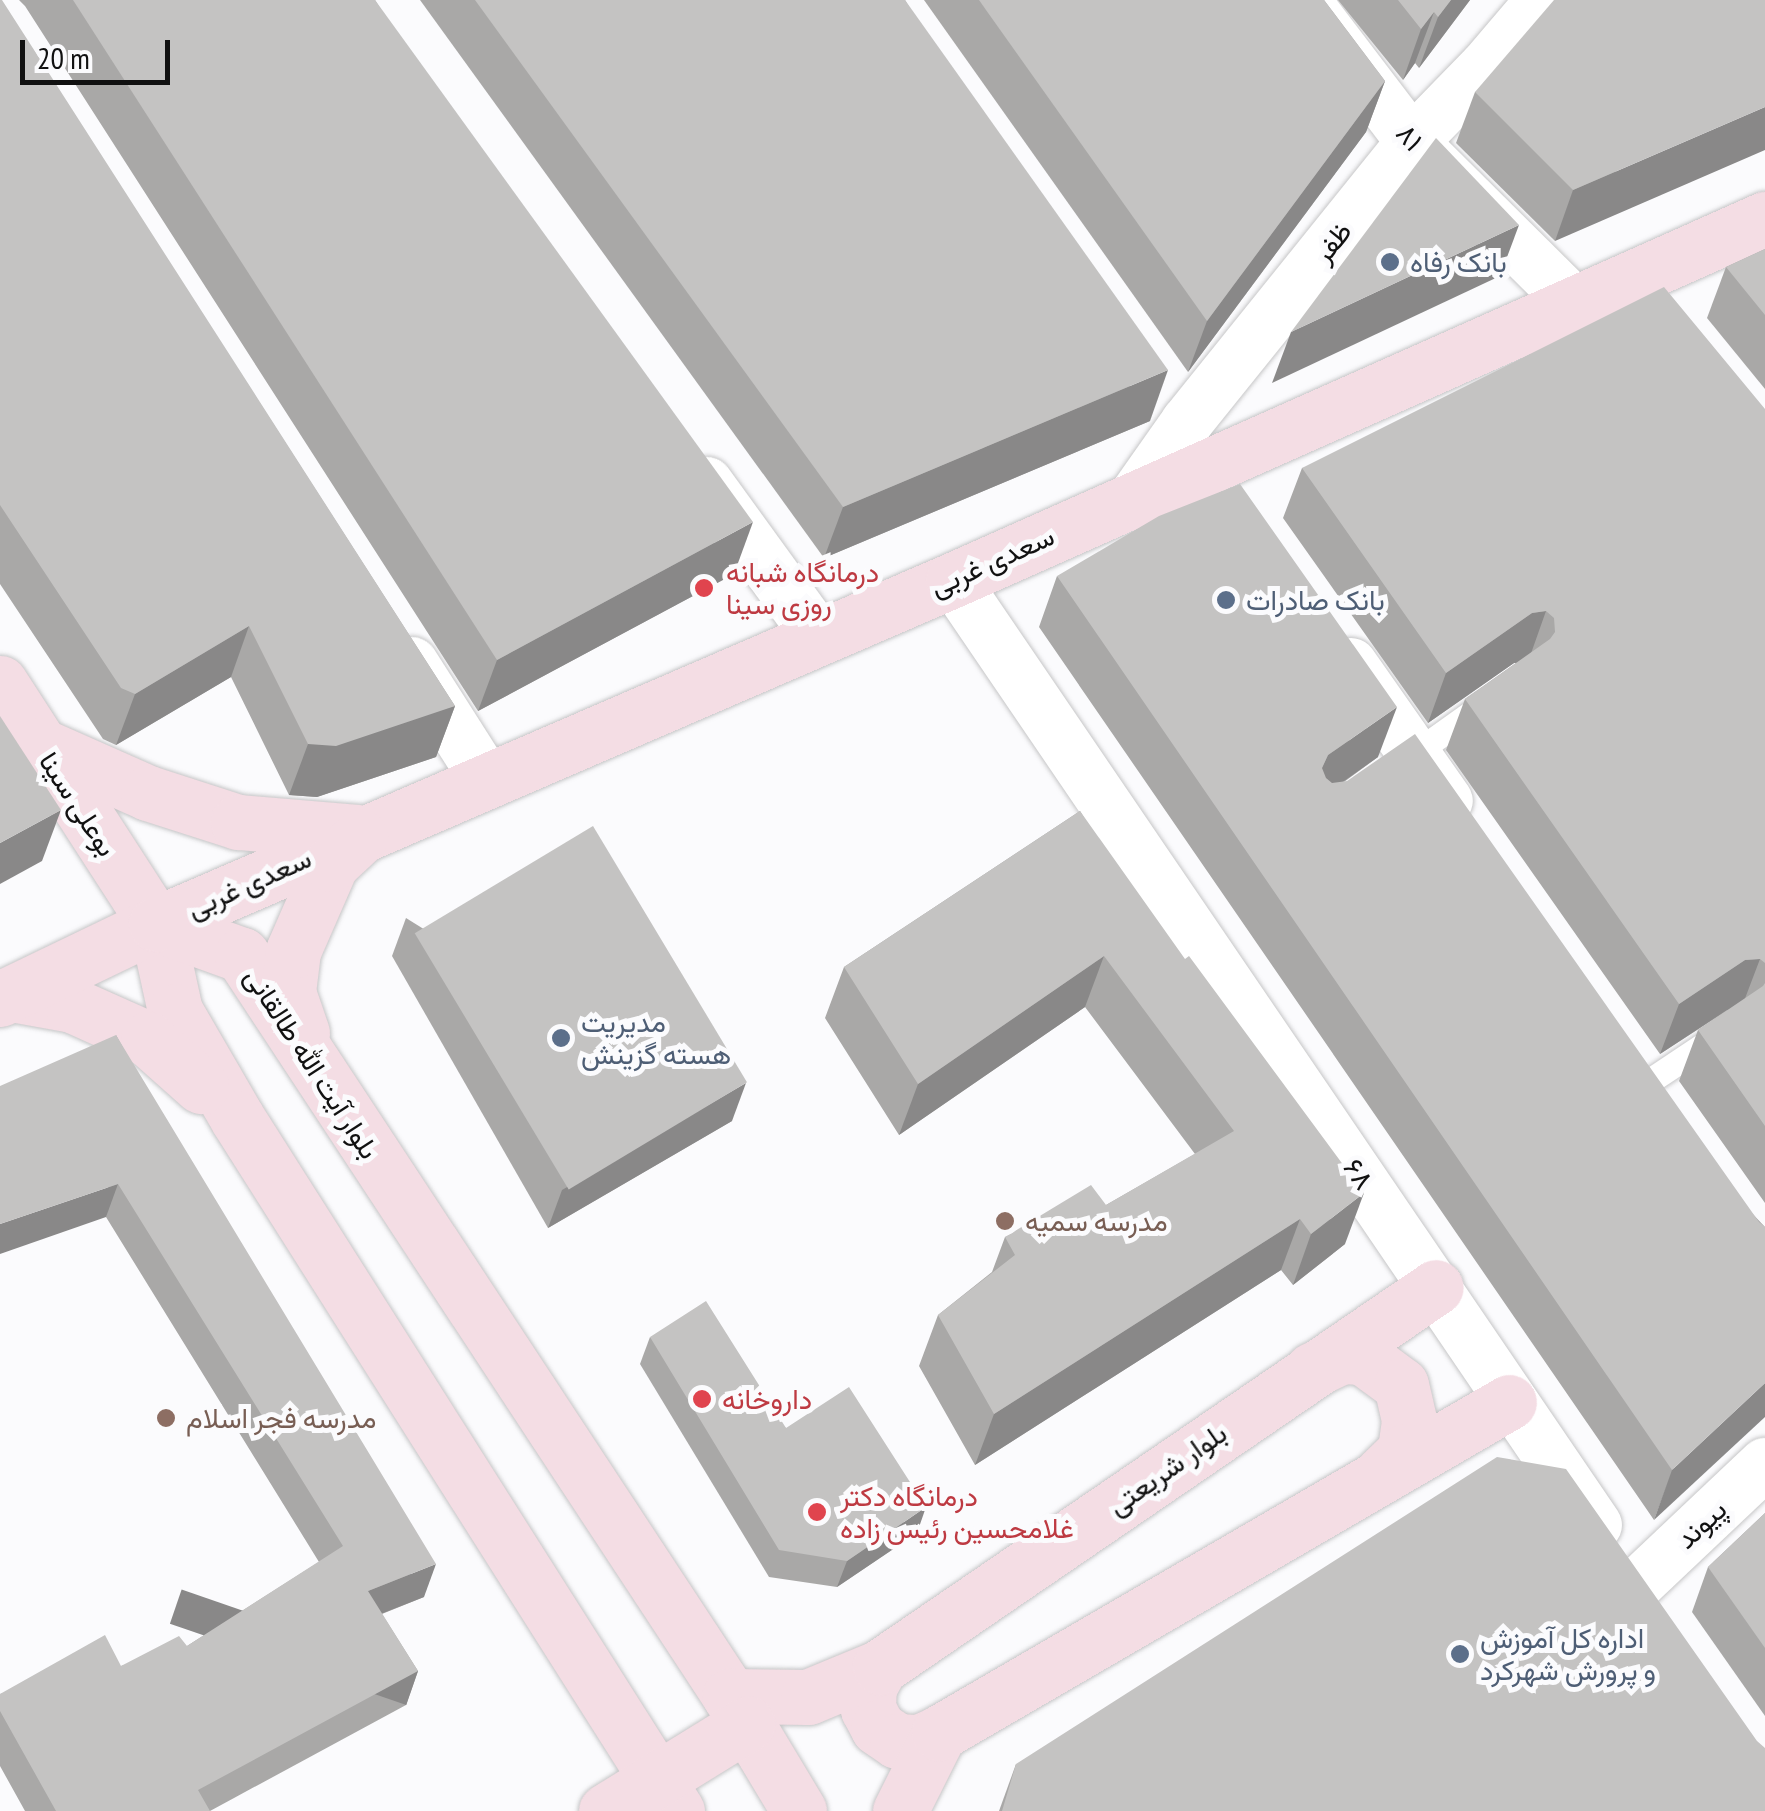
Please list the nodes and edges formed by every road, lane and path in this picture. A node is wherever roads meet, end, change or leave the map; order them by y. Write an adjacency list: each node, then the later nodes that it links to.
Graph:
1 (1304, 0): 3 (street, ۸۱)
2 (1542, 0): 3 (street, ظفر)
3 (1412, 142): 6 (street, ۸۱); 9 (street, ظفر)
4 (1765, 219): 5 (main road, سعدی غربی)
5 (1635, 276): 6 (main road, سعدی غربی); 7 (street)
6 (1574, 303): 9 (main road, سعدی غربی)
7 (1670, 320)
8 (1153, 374): 9 (street)
9 (1198, 443): 11 (street); 12 (main road, سعدی غربی)
10 (679, 444): 15 (street)
11 (1243, 512)
12 (953, 580): 15 (main road, سعدی غربی); 30 (street, ۶۸)
13 (1323, 625): 19 (street)
14 (389, 628): 20 (street)
15 (817, 635): 20 (main road, سعدی غربی)
16 (0, 683): 18 (main road, بوعلی سینا)
17 (1506, 688): 19 (lane)
18 (40, 745): 21 (main road); 23 (main road, بوعلی سینا)
19 (1399, 764): 22 (street)
20 (486, 780): 21 (main road, سعدی غربی)
21 (365, 833): 23 (main road, سعدی غربی); 27 (main road)
22 (1480, 848)
23 (156, 924): 24 (main road, سعدی غربی); 27 (main road, بلوار آیت الله طالقانی); 28 (main road)
24 (5, 996): 28 (main road)
25 (1735, 1024): 26 (lane)
26 (1634, 1068): 29 (street)
27 (314, 1069): 38 (main road, بلوار آیت الله طالقانی)
28 (237, 1118): 40 (main road)
29 (1678, 1130)
30 (1436, 1286): 31 (main road, بلوار شریعتی); 32 (street, ۶۸)
31 (1312, 1370): 34 (main road); 37 (main road, بلوار شریعتی)
32 (1509, 1402): 34 (main road); 35 (street, ۶۸)
33 (1765, 1464): 35 (street, پیوند)
34 (1382, 1474): 39 (main road)
35 (1638, 1584): 36 (street, ۶۸)
36 (1670, 1630)
37 (880, 1667): 38 (main road, بلوار شریعتی); 39 (main road)
38 (738, 1710): 40 (main road); 42 (main road, بلوار آیت الله طالقانی)
39 (939, 1733): 43 (main road)
40 (667, 1795): 41 (main road)
41 (606, 1811)
42 (799, 1811)
43 (900, 1811)

